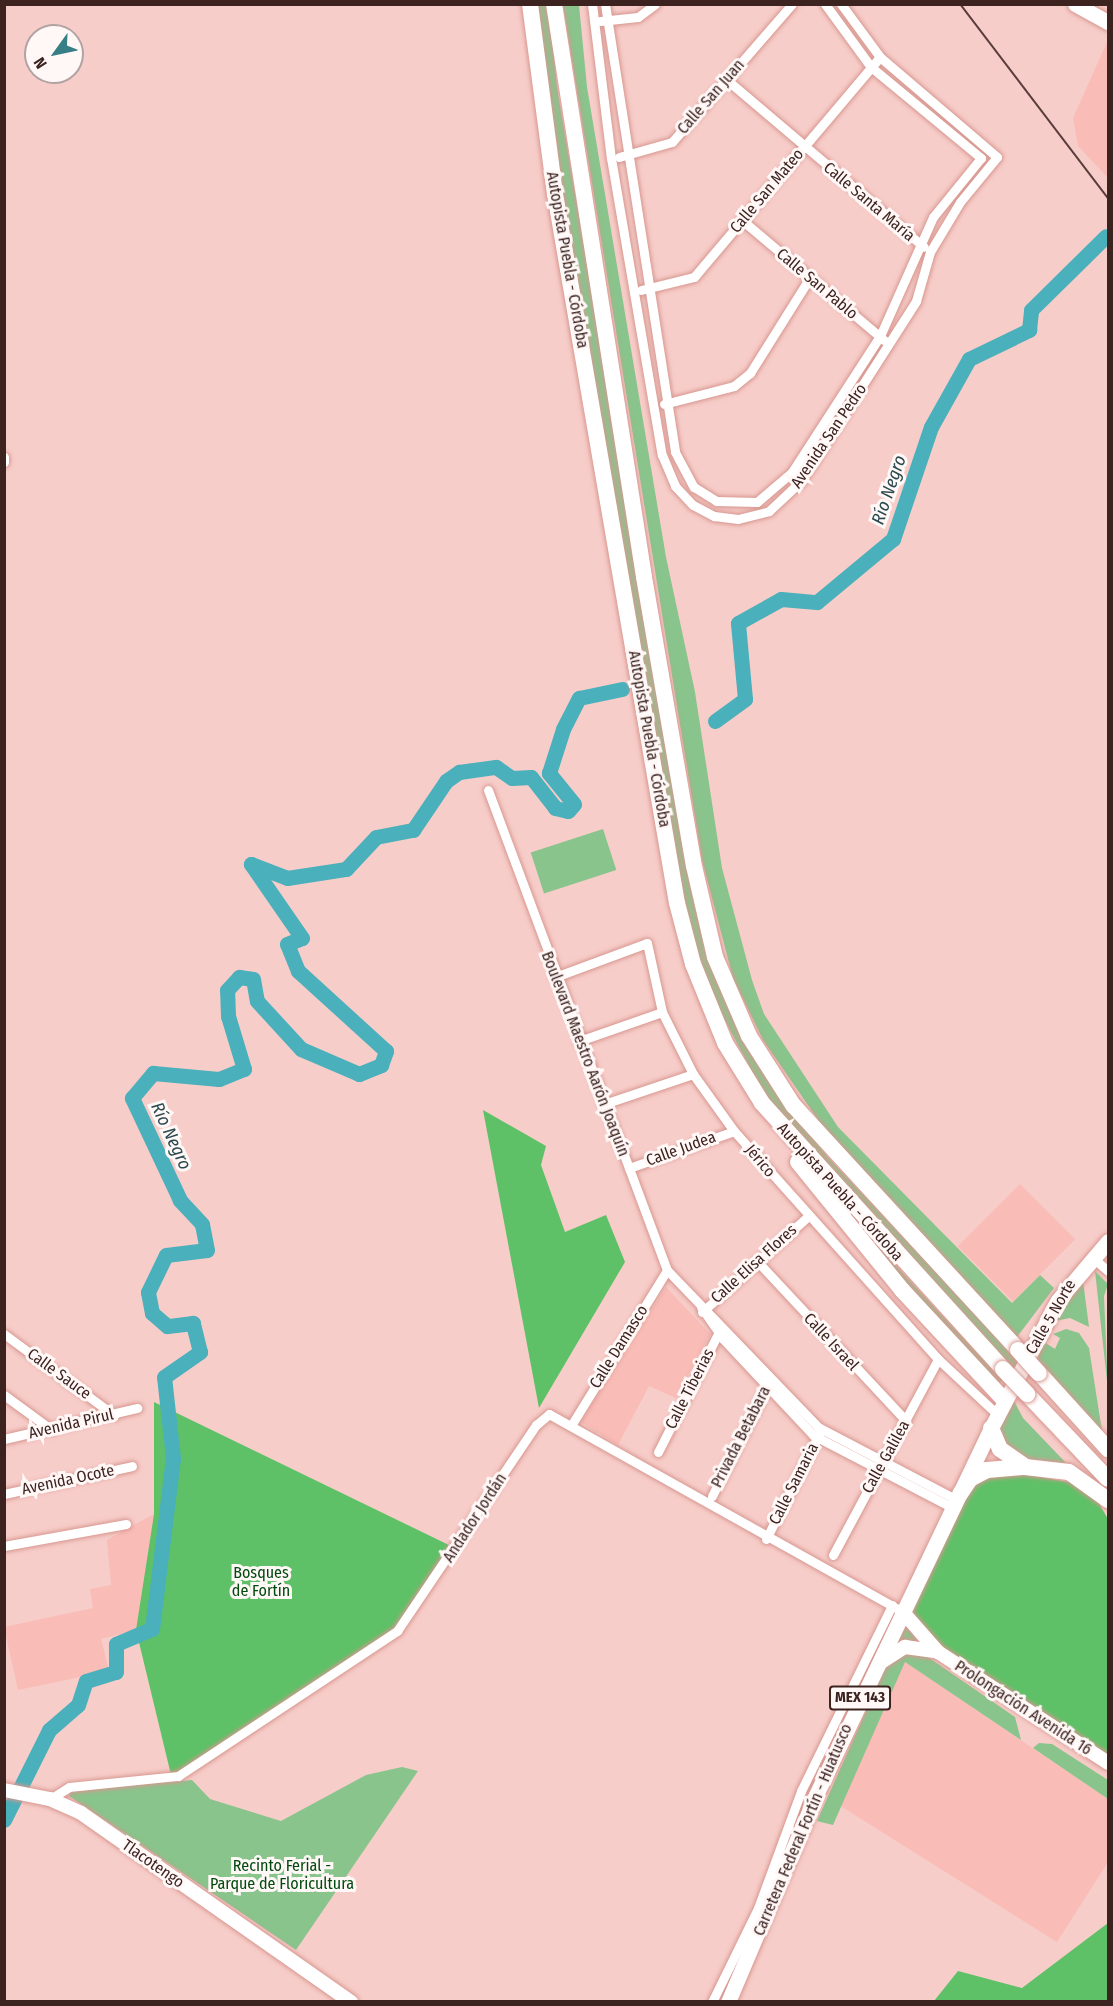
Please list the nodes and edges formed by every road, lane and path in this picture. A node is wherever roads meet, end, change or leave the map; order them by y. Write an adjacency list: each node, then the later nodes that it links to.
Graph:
1 (530, 4): 38 (highway, Autopista Puebla - Córdoba)
2 (554, 4): 63 (highway, Autopista Puebla - Córdoba, bridge)
3 (592, 4): 11 (street, Avenida San Pedro)
4 (605, 4): 10 (street, Avenida San Pedro)
5 (655, 4): 10 (street)
6 (792, 4): 15 (street, Calle San Juan)
7 (825, 4): 14 (street)
8 (841, 4): 13 (street)
9 (1075, 4): 12 (main road)
10 (606, 21): 11 (street); 17 (street, Avenida San Pedro)
11 (592, 22): 19 (street, Avenida San Pedro)
12 (1108, 22)
13 (880, 57): 14 (street, Calle San Mateo); 18 (street)
14 (871, 67): 16 (street, Calle San Mateo); 20 (street)
15 (727, 80): 16 (street, Calle Santa María); 17 (street, Calle San Juan)
16 (804, 147): 21 (street, Calle San Mateo); 22 (street, Calle Santa María)
17 (625, 156): 19 (street, Calle San Juan); 25 (street, Avenida San Pedro)
18 (997, 157): 20 (street); 23 (street, Avenida San Pedro)
19 (611, 158): 26 (street, Avenida San Pedro)
20 (981, 158): 22 (street, Avenida San Pedro)
21 (743, 221): 24 (street, Calle San Pablo); 25 (street, Calle San Mateo)
22 (919, 243): 23 (street, Calle Santa María); 27 (street, Avenida San Pedro)
23 (930, 252): 28 (street, Avenida San Pedro)
24 (809, 279): 27 (street, Calle San Pablo); 29 (street)
25 (647, 290): 26 (street, Calle San Mateo); 29 (street, Avenida San Pedro)
26 (633, 292): 30 (street, Avenida San Pedro)
27 (880, 336): 28 (street, Calle San Pablo); 29 (street, Avenida San Pedro)
28 (891, 345): 30 (street, Avenida San Pedro)
29 (668, 403): 30 (street)
30 (653, 405)
31 (4, 457): 32 (street)
32 (4, 462)
33 (488, 790): 34 (street, Boulevard Maestro Aarón Joaquín)
34 (555, 977): 35 (street, Jérico); 36 (street, Boulevard Maestro Aarón Joaquín)
35 (662, 1012): 36 (street); 37 (street, Jérico)
36 (579, 1041): 39 (street, Boulevard Maestro Aarón Joaquín)
37 (693, 1074): 39 (street); 40 (street, Jérico)
38 (762, 1103): 57 (highway); 68 (highway, Autopista Puebla - Córdoba, bridge)
39 (604, 1104): 41 (street, Boulevard Maestro Aarón Joaquín)
40 (734, 1131): 41 (street, Calle Judea); 42 (street, Jérico)
41 (629, 1168): 46 (street, Boulevard Maestro Aarón Joaquín)
42 (807, 1217): 45 (street, Calle Elisa Flores); 51 (street, Jérico)
43 (1108, 1241): 44 (main road, Calle 5 Norte / MEX 143)
44 (1092, 1257): 47 (street); 57 (main road, Calle 5 Norte / MEX 143)
45 (757, 1261): 48 (street, Calle Elisa Flores); 58 (street, Calle Israel)
46 (667, 1270): 48 (street, Boulevard Maestro Aarón Joaquín); 59 (street, Calle Damasco)
47 (1108, 1271)
48 (703, 1309): 49 (street, Boulevard Maestro Aarón Joaquín)
49 (720, 1329): 52 (street, Boulevard Maestro Aarón Joaquín); 53 (street, Boulevard Maestro Aarón Joaquín); 64 (street, Calle Tiberias)
50 (4, 1334): 56 (street, Calle Sauce)
51 (938, 1359): 57 (street, Jérico); 58 (street, Calle Galilea)
52 (771, 1377): 53 (street, Privada Betabara); 61 (street, Boulevard Maestro Aarón Joaquín)
53 (767, 1387): 61 (street, Boulevard Maestro Aarón Joaquín); 70 (street, Privada Betabara)
54 (4, 1395): 60 (street)
55 (137, 1408): 56 (street, Avenida Pirul)
56 (114, 1414): 60 (street, Avenida Pirul)
57 (998, 1415): 67 (highway); 72 (main road, Carretera Federal Fortín - Huatusco / MEX 143)
58 (906, 1421): 65 (street, Calle Galilea)
59 (572, 1424): 74 (street, Andador Jordán); 82 (street, Andador Jordán)
60 (52, 1430): 62 (street, Avenida Pirul)
61 (820, 1434): 65 (street, Boulevard Maestro Aarón Joaquín); 74 (street, Calle Samaria)
62 (4, 1439)
63 (1108, 1449)
64 (658, 1452)
65 (880, 1465): 72 (street, Boulevard Maestro Aarón Joaquín); 76 (street, Calle Galilea)
66 (132, 1466): 69 (street, Avenida Ocote)
67 (1025, 1467): 71 (highway); 72 (highway)
68 (1108, 1479)
69 (4, 1494)
70 (712, 1496)
71 (1108, 1500)
72 (957, 1501): 77 (main road, Carretera Federal Fortín - Huatusco / MEX 143)
73 (126, 1524): 75 (street)
74 (766, 1539): 77 (street, Andador Jordán)
75 (4, 1546)
76 (833, 1555)
77 (897, 1608): 78 (street, Prolongación Avenida 16); 79 (main road, Carretera Federal Fortín - Huatusco / MEX 143); 84 (street)
78 (938, 1652): 79 (street); 80 (street, Prolongación Avenida 16)
79 (870, 1677): 85 (main road, Carretera Federal Fortín - Huatusco / MEX 143)
80 (1108, 1763)
81 (7, 1791): 82 (street, Tlacotengo)
82 (50, 1799): 83 (street, Tlacotengo)
83 (351, 2001)
84 (712, 2001)
85 (728, 2001)

